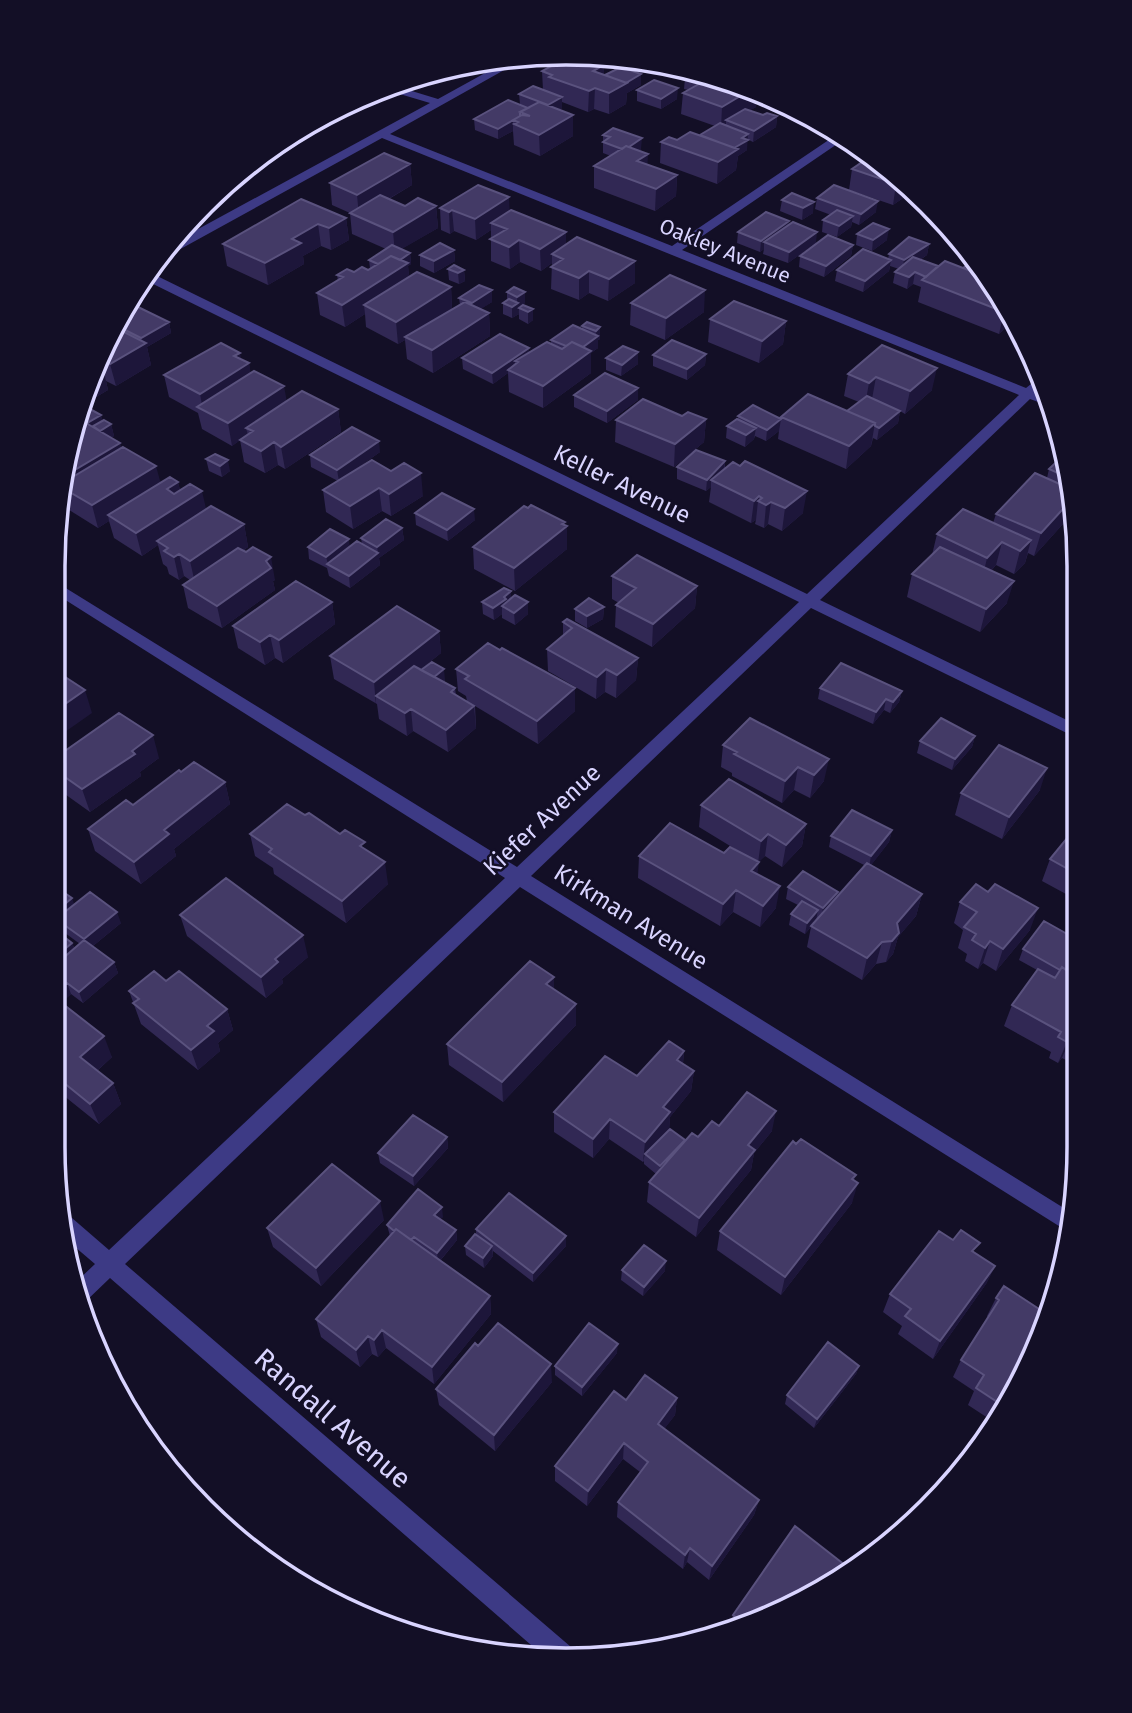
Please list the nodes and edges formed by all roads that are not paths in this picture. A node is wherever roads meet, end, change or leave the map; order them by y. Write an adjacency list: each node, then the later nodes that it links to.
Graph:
1 (501, 69): 3 (street)
2 (403, 92): 3 (street)
3 (439, 103): 4 (street)
4 (384, 135): 6 (street); 7 (street, Oakley Avenue)
5 (833, 142): 7 (street)
6 (184, 242)
7 (673, 251): 10 (street, Oakley Avenue)
8 (155, 280): 13 (street, Keller Avenue)
9 (1034, 388): 10 (street, Kiefer Avenue)
10 (1028, 394): 11 (street, Oakley Avenue); 13 (street, Kiefer Avenue)
11 (1038, 398)
12 (65, 593): 15 (street, Kirkman Avenue)
13 (809, 600): 14 (street, Keller Avenue); 15 (street, Kiefer Avenue)
14 (1067, 727)
15 (519, 876): 16 (street, Kirkman Avenue); 18 (street, Kiefer Avenue)
16 (1062, 1218)
17 (72, 1230): 18 (street, Randall Avenue)
18 (110, 1264): 19 (street, Kiefer Avenue); 20 (street, Randall Avenue)
19 (85, 1287)
20 (552, 1648)

